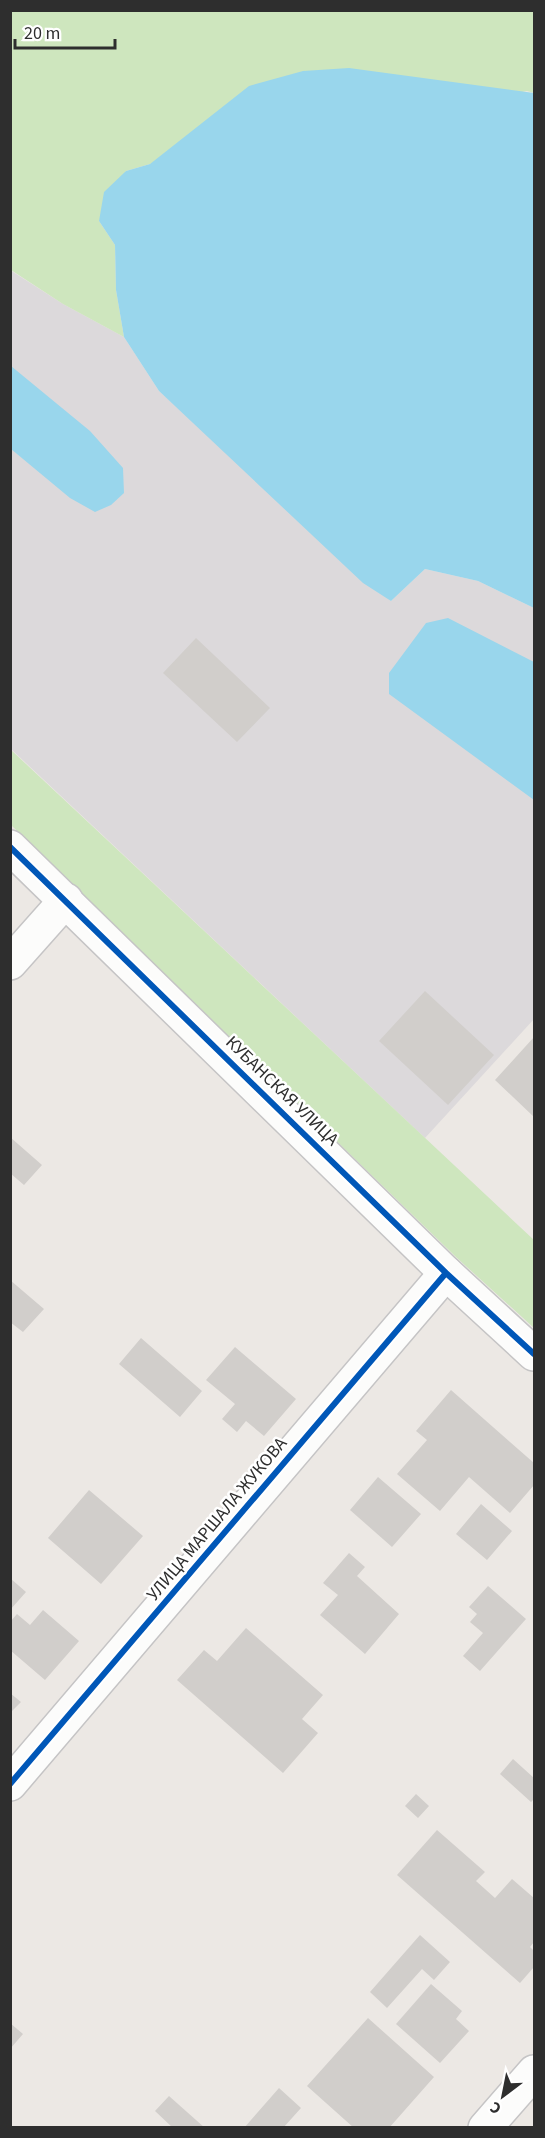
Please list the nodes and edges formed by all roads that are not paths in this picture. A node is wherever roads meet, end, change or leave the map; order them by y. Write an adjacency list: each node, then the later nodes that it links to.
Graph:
1 (10, 847): 2 (street, КУБАНСКАЯ УЛИЦА)
2 (66, 900): 3 (street); 4 (street, КУБАНСКАЯ УЛИЦА)
3 (10, 963)
4 (446, 1273): 5 (street, КУБАНСКАЯ УЛИЦА); 6 (street, УЛИЦА МАРШАЛА ЖУКОВА)
5 (534, 1354)
6 (10, 1785)
7 (534, 2072): 8 (street)
8 (488, 2127)

